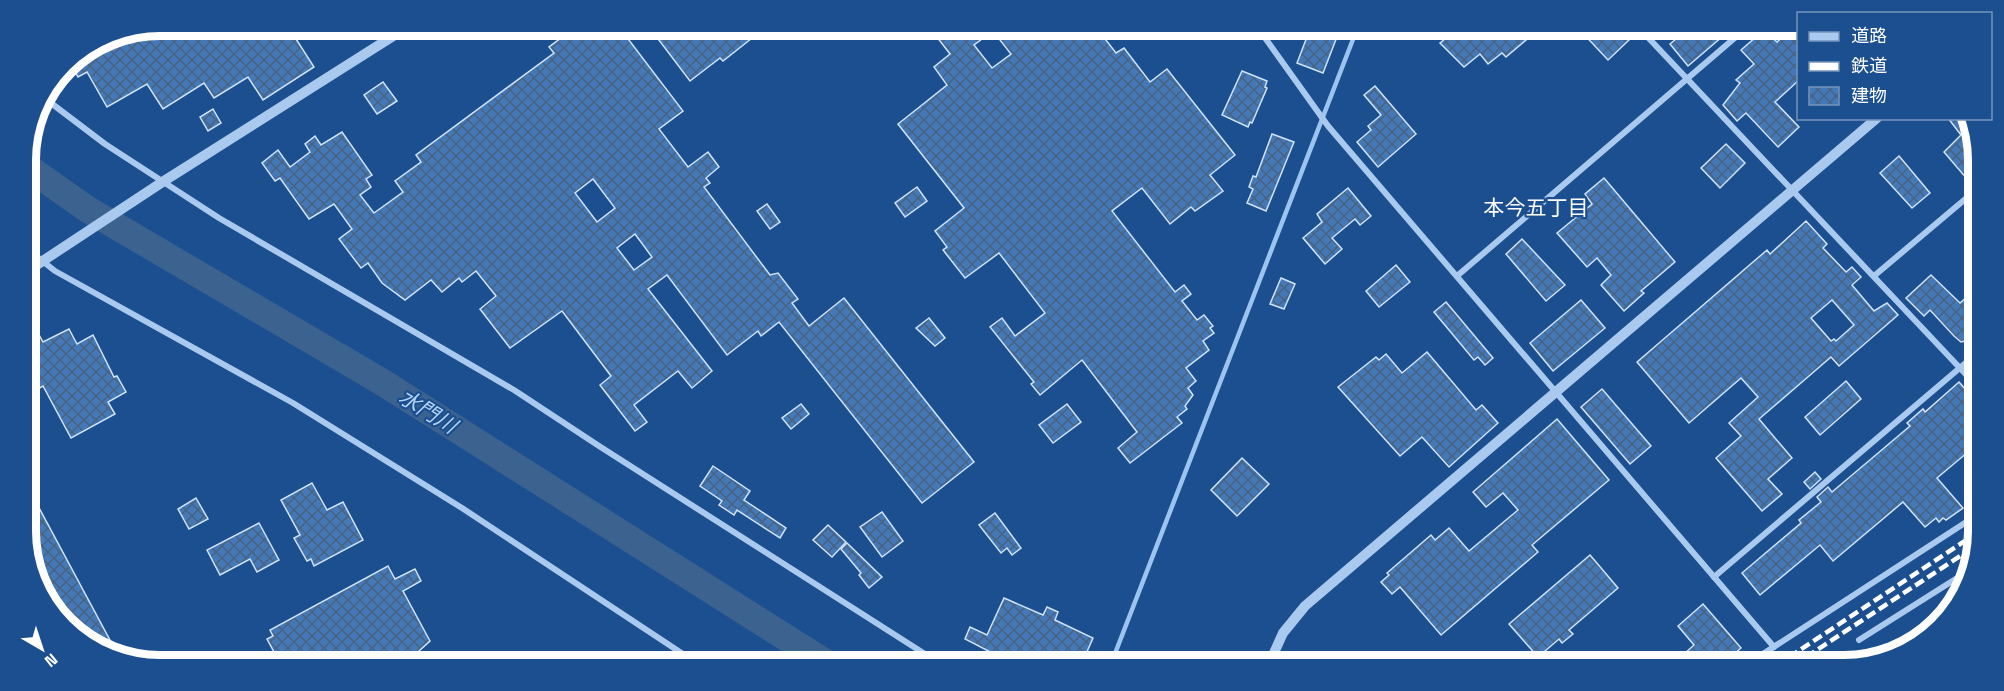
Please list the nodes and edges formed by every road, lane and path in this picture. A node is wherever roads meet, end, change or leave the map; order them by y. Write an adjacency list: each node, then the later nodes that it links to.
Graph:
1 (393, 36): 8 (street)
2 (1263, 36): 14 (street)
3 (1647, 36): 5 (street)
4 (1737, 36): 5 (street)
5 (1687, 79): 9 (street); 14 (street)
6 (50, 103): 8 (street)
7 (1874, 120): 9 (street)
8 (164, 181): 12 (street); 26 (street)
9 (1791, 190): 15 (street); 19 (street)
10 (1968, 197): 15 (street)
11 (36, 257): 12 (street)
12 (41, 262): 13 (street); 25 (street)
13 (36, 265)
14 (1456, 276): 19 (street)
15 (1874, 276): 17 (street)
16 (1968, 361): 17 (street)
17 (1959, 369): 18 (street); 21 (street)
18 (1968, 377)
19 (1556, 392): 21 (street); 27 (street)
20 (1968, 521): 24 (street)
21 (1714, 577): 24 (street)
22 (1959, 577): 23 (street)
23 (1859, 640)
24 (1774, 647): 28 (street)
25 (684, 655)
26 (926, 655)
27 (1273, 655)
28 (1762, 655)

